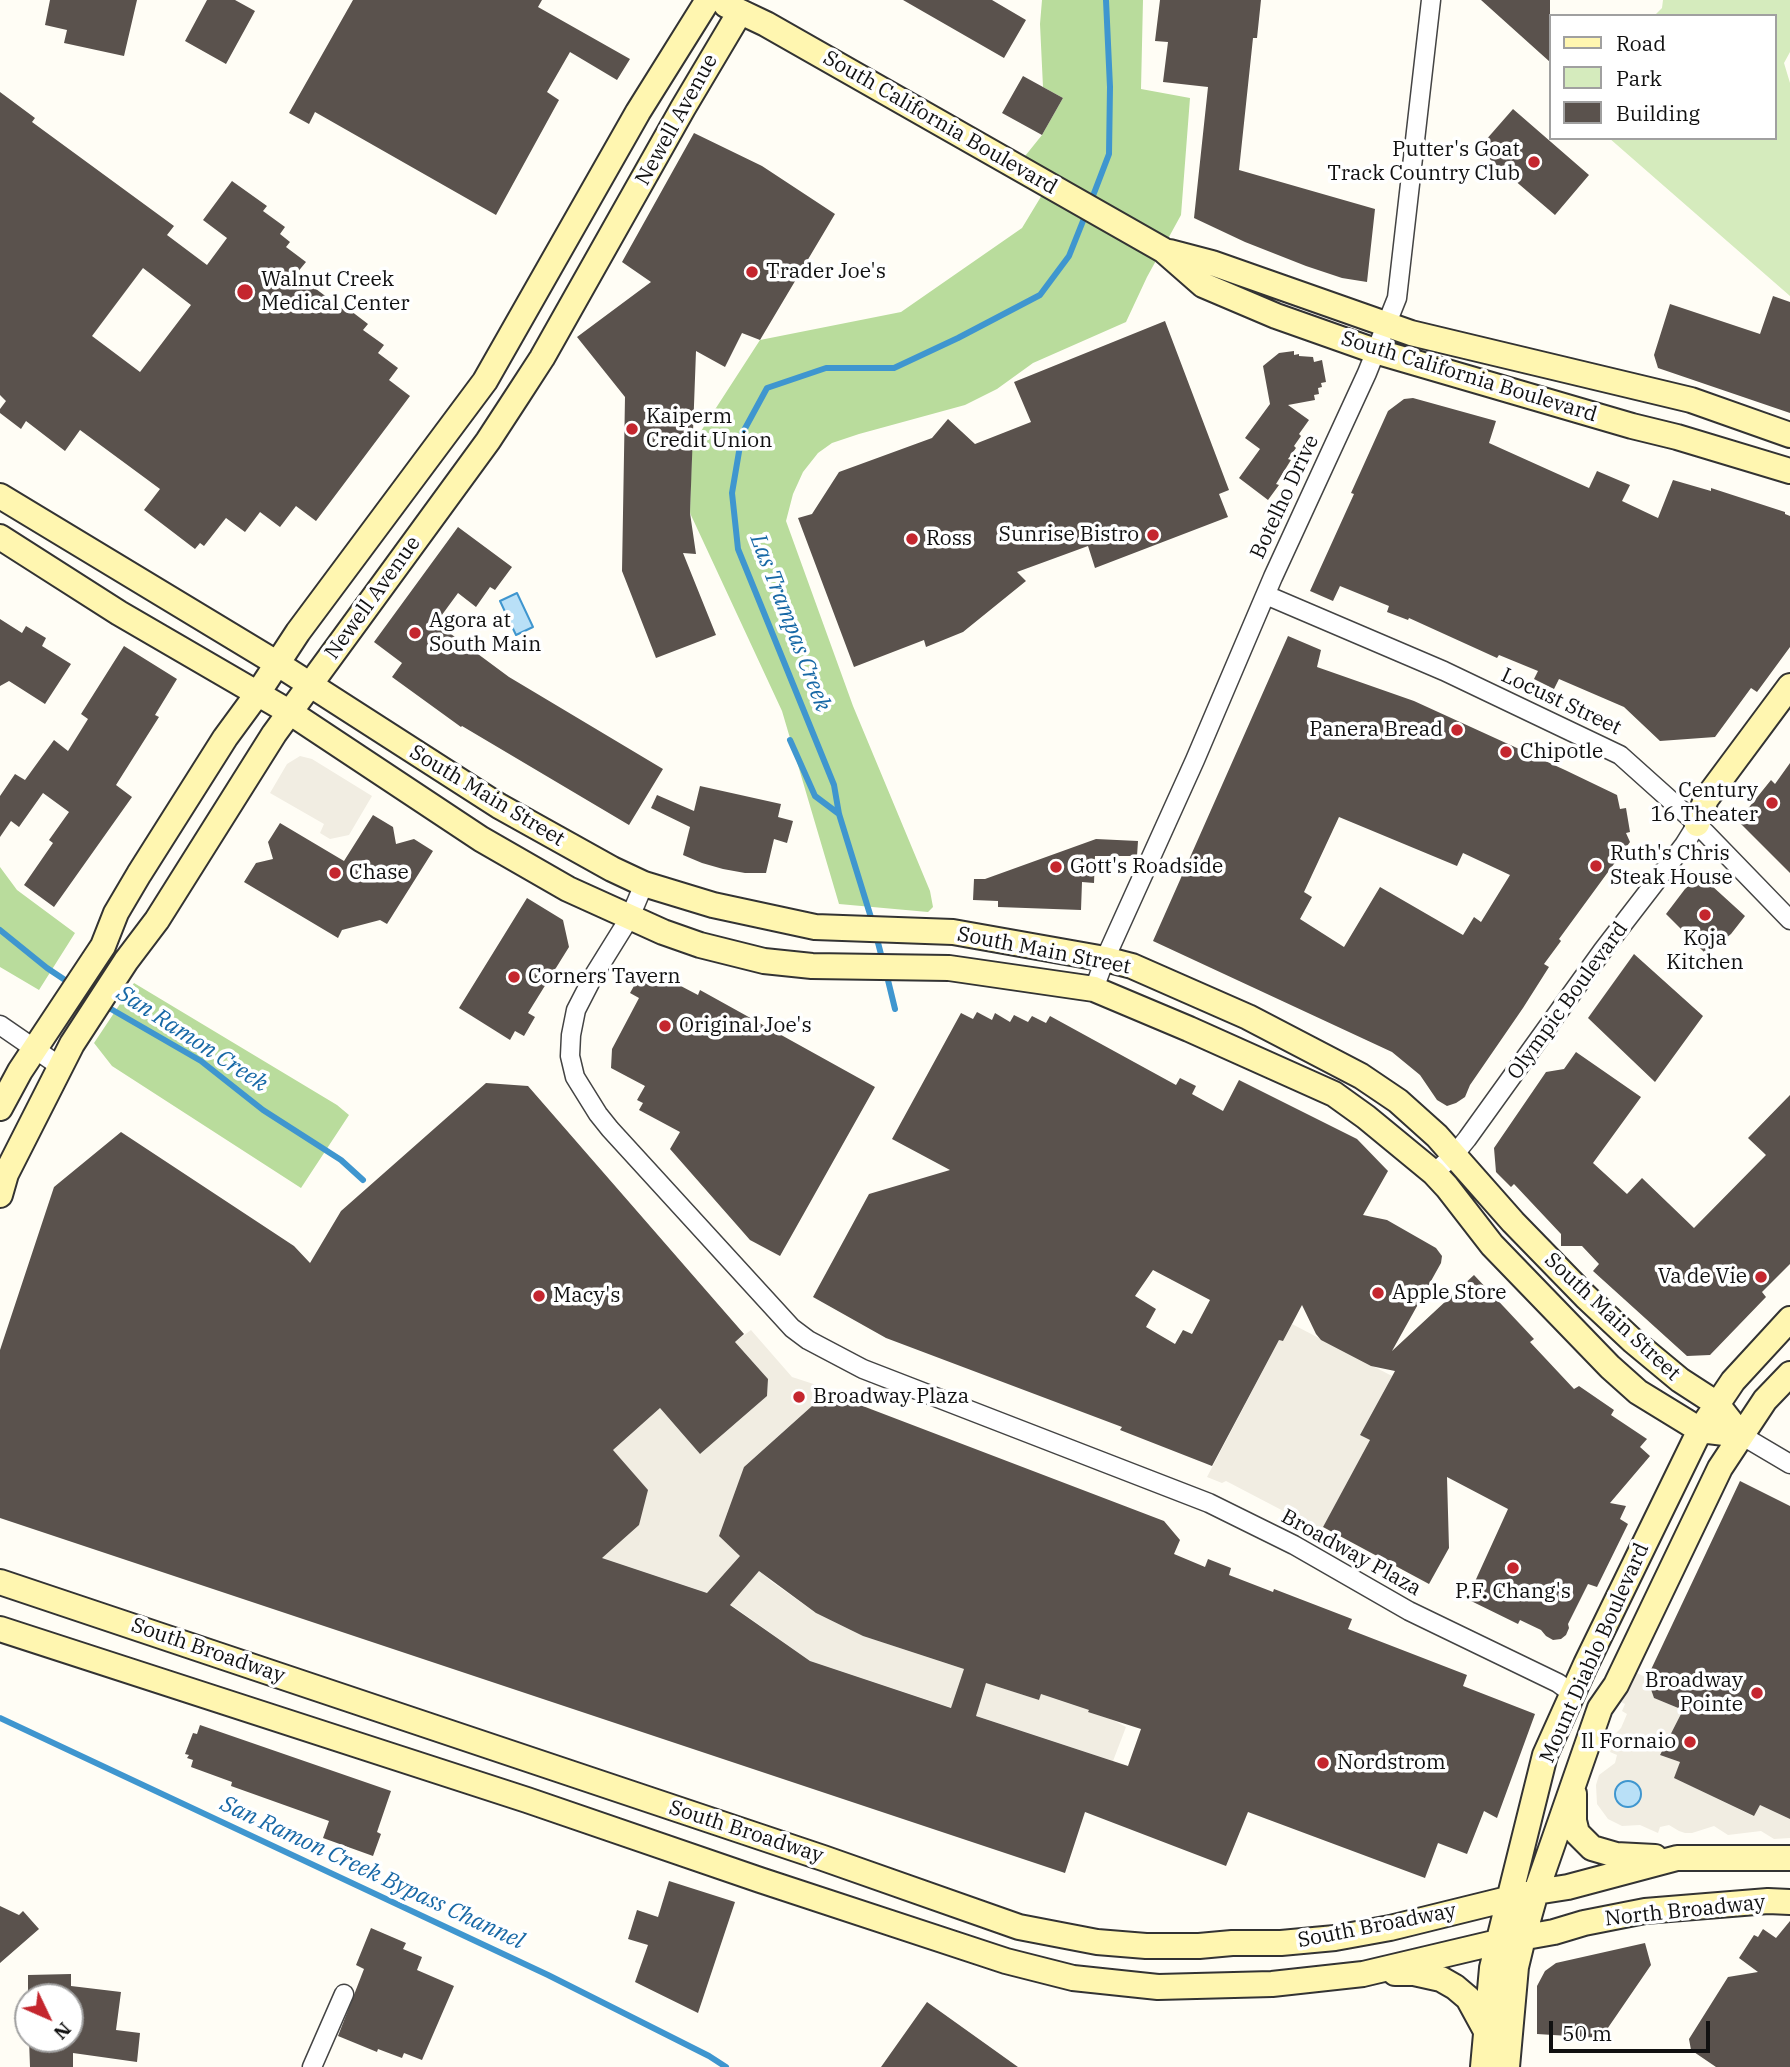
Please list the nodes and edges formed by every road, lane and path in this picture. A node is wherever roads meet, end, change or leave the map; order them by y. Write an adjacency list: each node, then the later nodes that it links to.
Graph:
1 (708, 0): 13 (main road, Newell Avenue)
2 (716, 0): 4 (main road, South California Boulevard)
3 (1431, 0): 6 (street, Botelho Drive)
4 (744, 6): 5 (main road, South California Boulevard); 14 (main road, Newell Avenue)
5 (1163, 250): 6 (main road, South California Boulevard); 7 (main road, South California Boulevard)
6 (1387, 324): 7 (street, Botelho Drive); 8 (main road, South California Boulevard)
7 (1375, 351): 9 (main road, South California Boulevard); 12 (street, Botelho Drive)
8 (1790, 435)
9 (1790, 471)
10 (0, 496): 13 (main road, South Main Street)
11 (0, 537): 16 (main road, South Main Street)
12 (1266, 595): 19 (street, Locust Street); 23 (street, Botelho Drive)
13 (278, 664): 14 (main road, South Main Street); 16 (main road, Newell Avenue)
14 (309, 685): 17 (main road, Newell Avenue); 20 (main road, South Main Street)
15 (1790, 686): 19 (main road, Olympic Boulevard)
16 (258, 693): 17 (main road, South Main Street); 26 (main road, Newell Avenue)
17 (291, 713): 21 (main road, South Main Street); 27 (main road, Newell Avenue)
18 (1790, 714): 19 (main road, Olympic Boulevard)
19 (1697, 824): 22 (street, Locust Street); 29 (street, Olympic Boulevard)
20 (644, 884): 21 (street, Broadway Plaza); 23 (main road, South Main Street)
21 (630, 917): 24 (main road, South Main Street); 40 (street, Broadway Plaza)
22 (1790, 920)
23 (1105, 959): 24 (street, Botelho Drive); 29 (main road, South Main Street)
24 (1094, 989): 30 (main road, South Main Street)
25 (0, 1026): 26 (street)
26 (35, 1048): 27 (street); 28 (main road, Newell Avenue)
27 (61, 1067): 31 (main road, Newell Avenue)
28 (0, 1108)
29 (1454, 1155): 30 (street, Olympic Boulevard); 34 (main road, South Main Street)
30 (1434, 1173): 35 (main road, South Main Street)
31 (0, 1195)
32 (1790, 1319): 34 (main road, Mount Diablo Boulevard)
33 (1790, 1374): 36 (main road, Mount Diablo Boulevard)
34 (1717, 1404): 35 (main road, Mount Diablo Boulevard); 36 (main road, South Main Street)
35 (1700, 1430): 36 (main road, South Main Street); 40 (main road, Mount Diablo Boulevard)
36 (1741, 1435): 37 (street); 41 (main road, Mount Diablo Boulevard)
37 (1790, 1464)
38 (0, 1582): 45 (main road, South Broadway)
39 (0, 1629): 49 (main road, South Broadway)
40 (1573, 1694): 45 (main road, Mount Diablo Boulevard)
41 (1573, 1783): 42 (main road); 44 (main road, Mount Diablo Boulevard)
42 (1677, 1858): 43 (main road, North Broadway); 44 (main road, North Broadway)
43 (1790, 1858)
44 (1536, 1892): 45 (main road, North Broadway); 47 (main road, Mount Diablo Boulevard)
45 (1510, 1898): 48 (main road, Mount Diablo Boulevard)
46 (1790, 1902): 47 (main road, North Broadway)
47 (1523, 1938): 48 (main road, North Broadway); 54 (main road, Mount Diablo Boulevard)
48 (1498, 1942): 49 (main road, South Broadway); 51 (main road, Mount Diablo Boulevard)
49 (1363, 1974): 51 (main road)
50 (344, 1994): 52 (street)
51 (1486, 2031): 53 (main road, Mount Diablo Boulevard)
52 (312, 2067)
53 (1483, 2067)
54 (1507, 2067)

